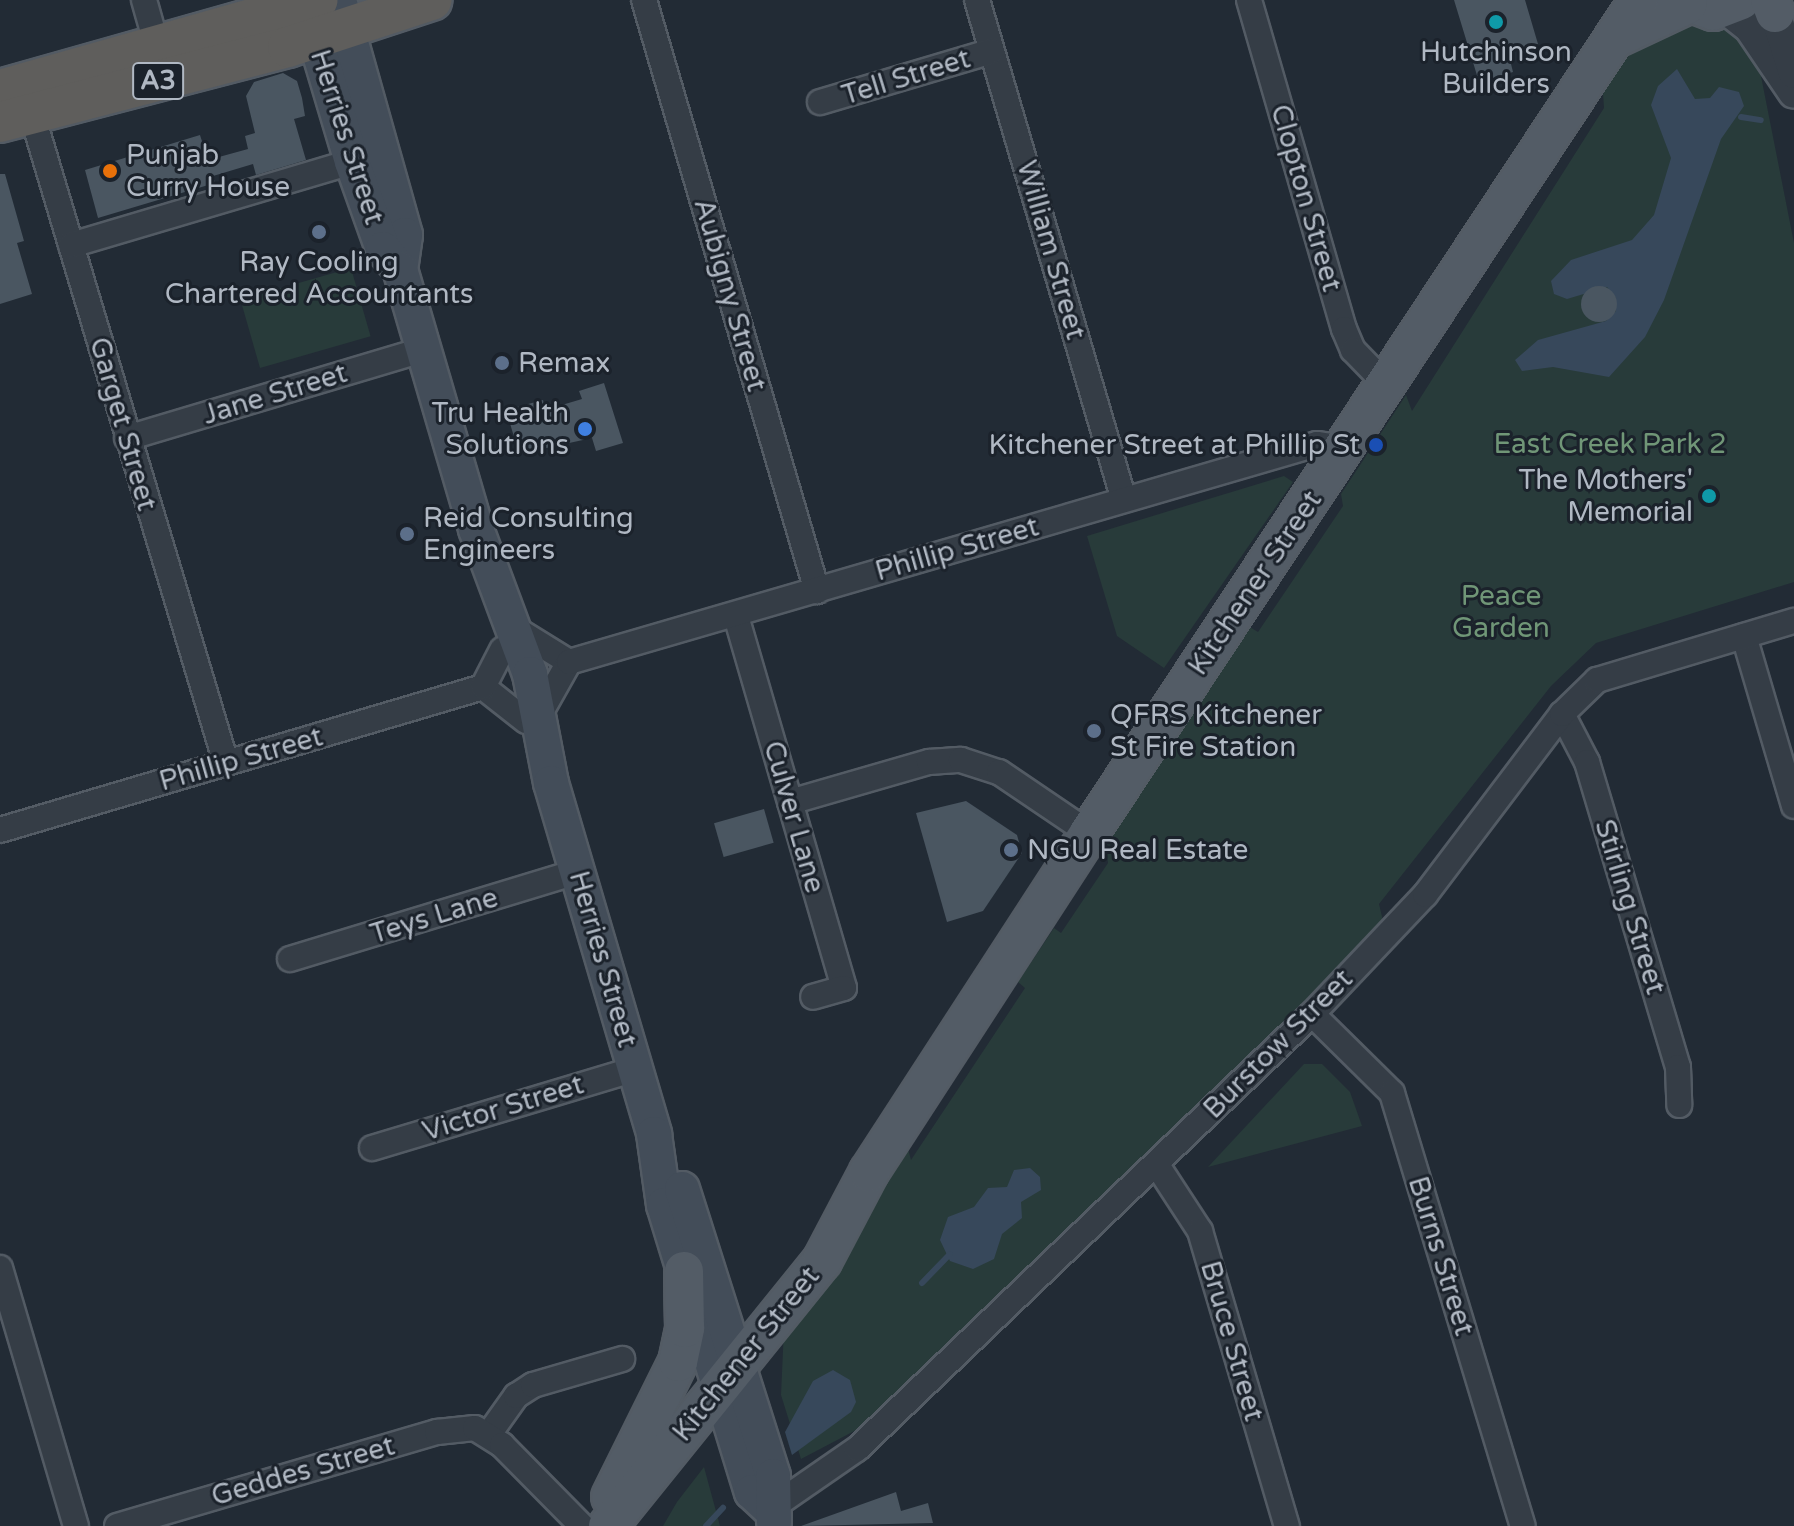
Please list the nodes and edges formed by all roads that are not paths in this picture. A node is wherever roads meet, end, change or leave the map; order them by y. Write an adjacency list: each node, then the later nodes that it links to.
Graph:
1 (144, 0): 11 (street)
2 (432, 0): 9 (highway, A3)
3 (644, 0): 25 (street, Aubigny Street)
4 (977, 0): 12 (street, William Street)
5 (1249, 0): 21 (street, Clopton Street)
6 (1639, 0): 10 (main road, Kitchener Street)
7 (1686, 2): 8 (main road); 10 (main road)
8 (1758, 4): 13 (street); 14 (street)
9 (321, 12): 11 (highway, A3); 15 (highway, A3); 17 (main road, Herries Street); 19 (main road, Herries Street)
10 (1618, 37): 21 (main road, Kitchener Street)
11 (157, 46): 15 (highway, A3)
12 (992, 51): 16 (street, Tell Street); 24 (street, William Street)
13 (1794, 73)
14 (1794, 93)
15 (14, 102): 18 (street, Garget Street)
16 (820, 102)
17 (352, 162): 18 (street); 19 (main road, Herries Street)
18 (71, 245): 22 (street, Garget Street)
19 (400, 269): 20 (main road, Herries Street)
20 (423, 350): 22 (street, Jane Street); 29 (main road, Herries Street)
21 (1386, 384): 23 (main road, Kitchener Street)
22 (127, 438): 34 (street, Garget Street)
23 (1346, 448): 24 (street, Phillip Street); 38 (main road, Kitchener Street)
24 (1124, 500): 25 (street, Phillip Street)
25 (817, 591): 26 (street, Phillip Street)
26 (736, 616): 30 (street, Phillip Street); 35 (street, Culver Lane)
27 (1794, 621): 28 (street, Burstow Street)
28 (1744, 636): 32 (street, Burstow Street); 36 (street)
29 (507, 638): 30 (street); 31 (street); 33 (main road, Herries Street)
30 (569, 662): 33 (street)
31 (483, 687): 33 (street); 34 (street, Phillip Street)
32 (1562, 714): 42 (street, Burstow Street); 44 (street, Stirling Street)
33 (532, 719): 39 (main road, Herries Street)
34 (226, 763): 37 (street, Phillip Street)
35 (790, 802): 38 (street); 41 (street, Culver Lane)
36 (1794, 806)
37 (0, 830)
38 (1089, 833): 51 (main road, Kitchener Street)
39 (577, 872): 40 (street, Teys Lane); 43 (main road, Herries Street)
40 (290, 959)
41 (813, 997)
42 (1312, 1014): 47 (street, Burstow Street); 61 (street, Burns Street)
43 (635, 1069): 45 (main road, Herries Street); 46 (street, Victor Street)
44 (1679, 1105)
45 (654, 1134): 49 (main road, Herries Street); 51 (main road, Herries Street)
46 (372, 1148)
47 (1157, 1165): 54 (street, Burstow Street); 60 (street, Bruce Street)
48 (0, 1268): 55 (street)
49 (684, 1271): 51 (main road, Herries Street); 53 (main road)
50 (622, 1359): 52 (street)
51 (724, 1360): 53 (main road, Kitchener Street); 54 (main road, Herries Street); 59 (main road, Kitchener Street)
52 (489, 1434): 56 (street, Geddes Street); 57 (street)
53 (615, 1484): 58 (main road)
54 (772, 1517)
55 (76, 1526)
56 (117, 1526)
57 (582, 1526)
58 (601, 1526)
59 (608, 1526)
60 (1287, 1526)
61 (1523, 1526)

